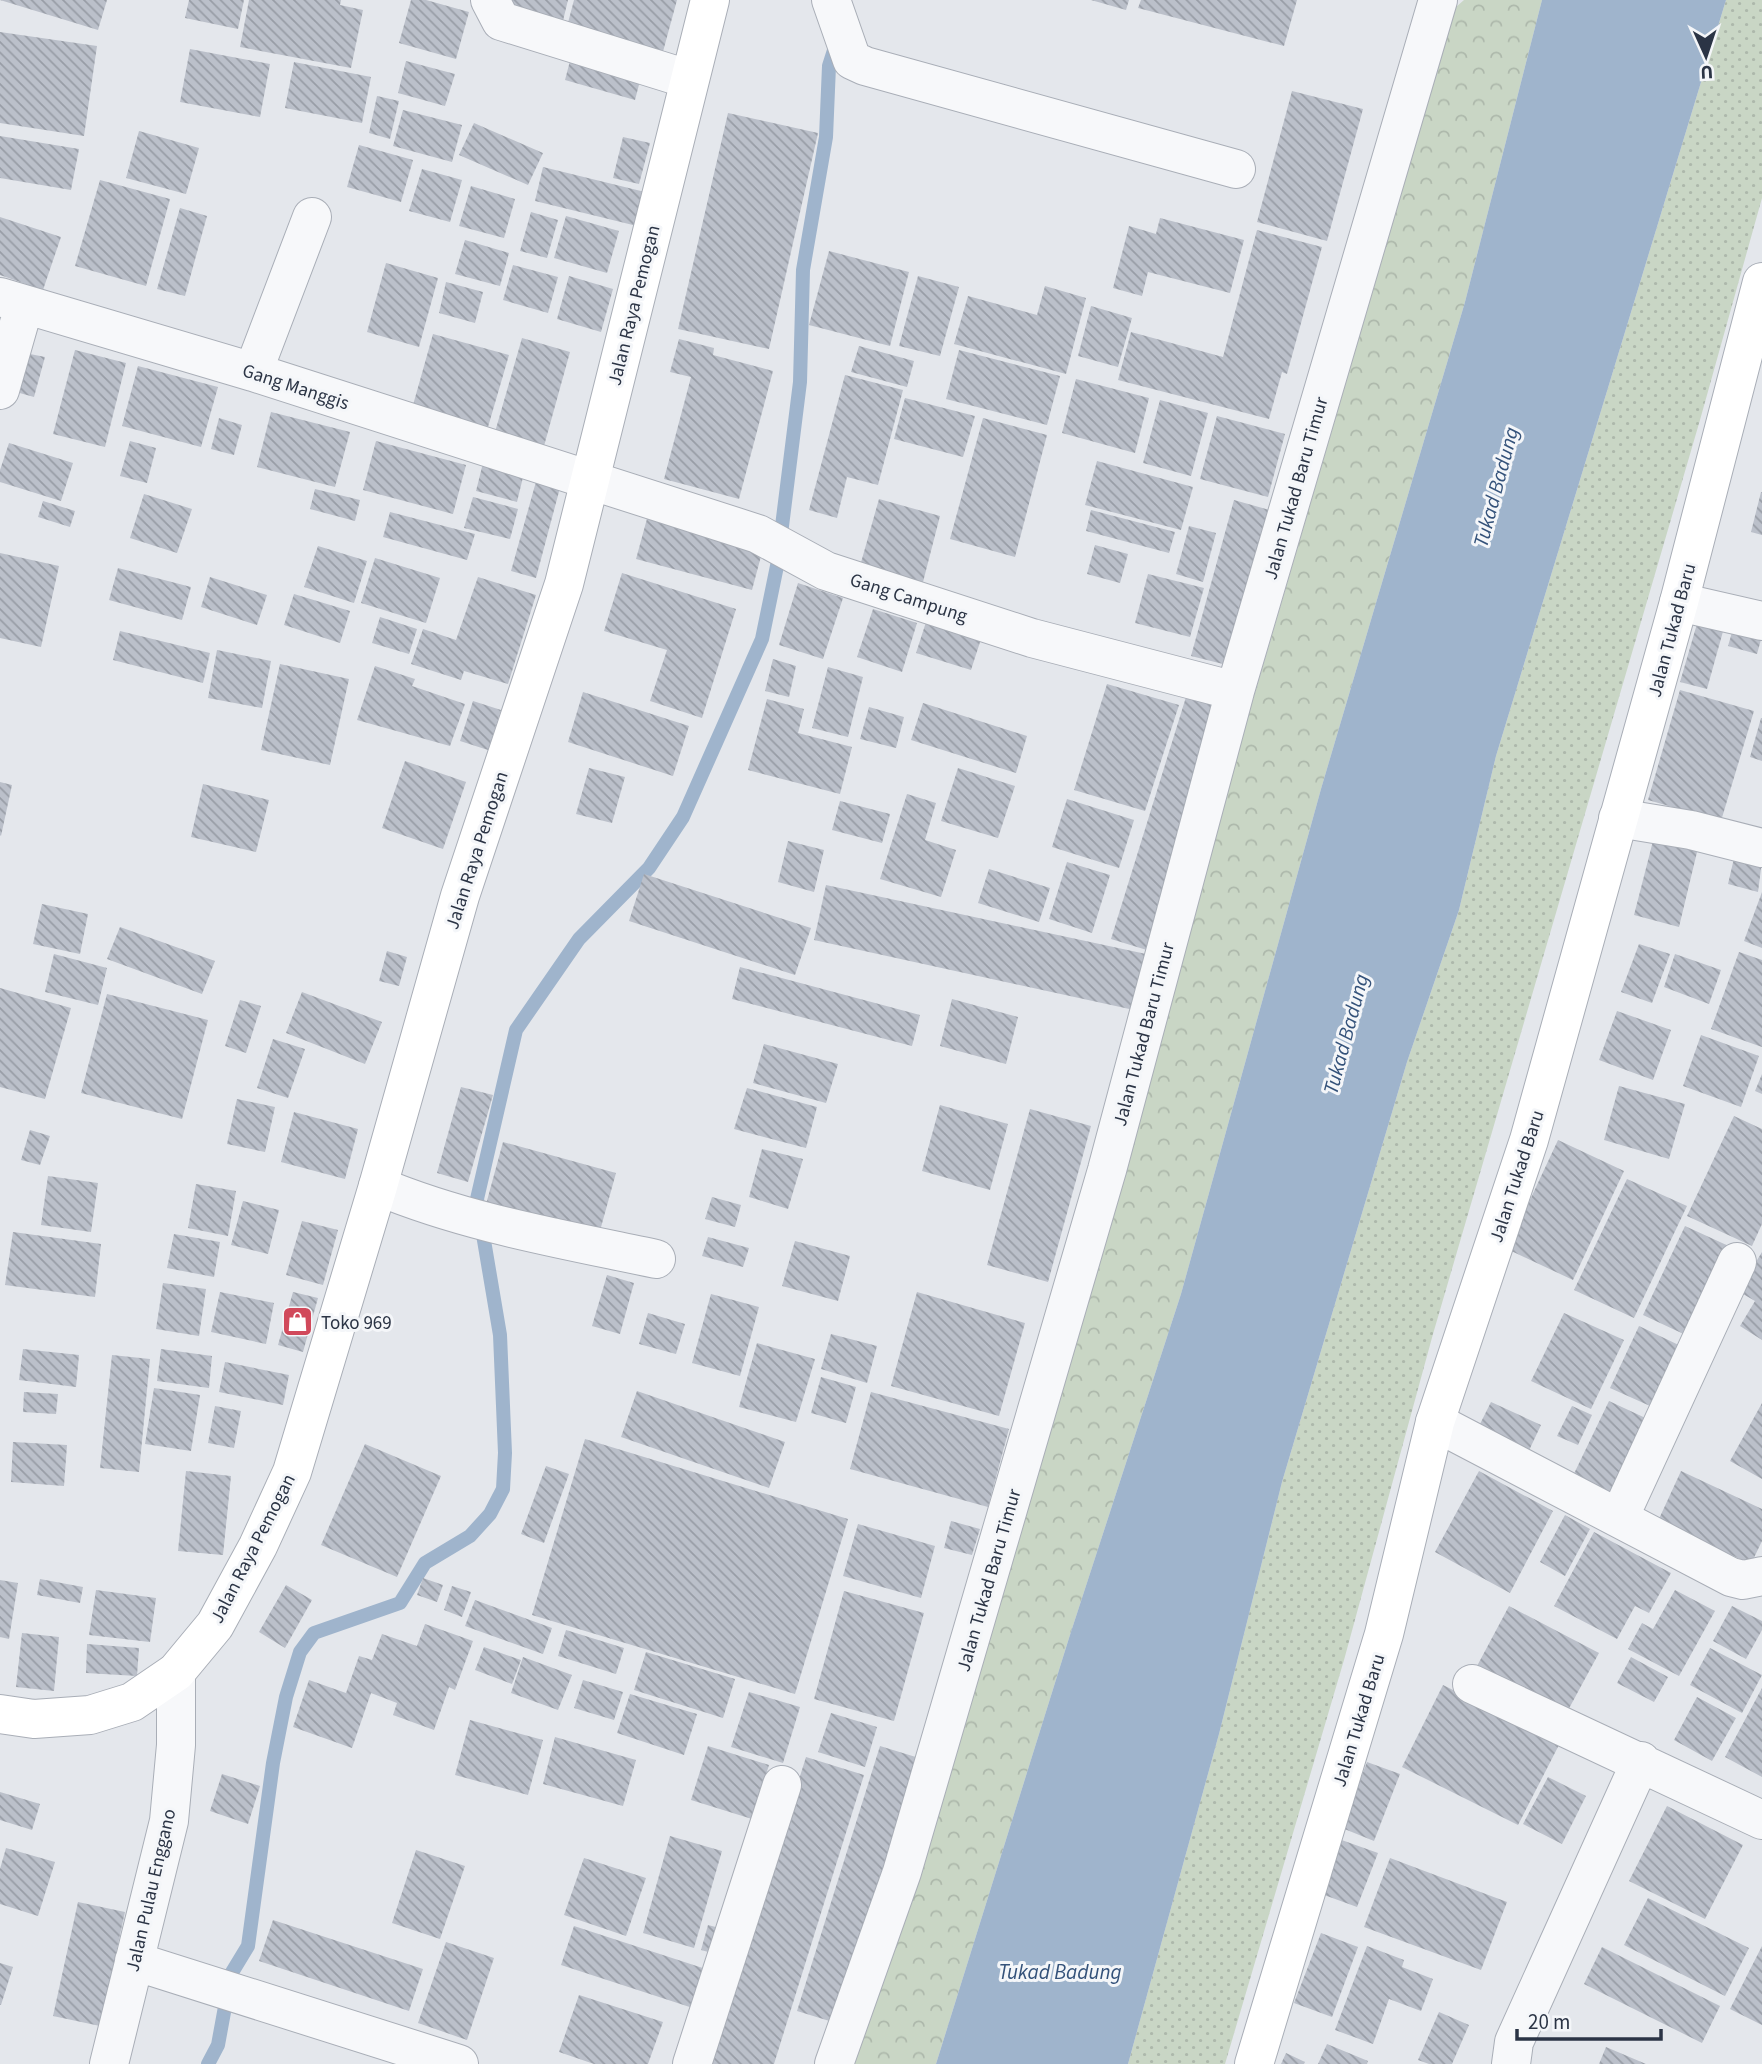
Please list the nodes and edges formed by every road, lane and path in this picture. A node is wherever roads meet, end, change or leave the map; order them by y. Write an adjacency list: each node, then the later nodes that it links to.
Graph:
1 (490, 0): 5 (street)
2 (710, 0): 5 (street, Jalan Raya Pemogan)
3 (831, 0): 6 (street)
4 (1438, 0): 15 (street, Jalan Tukad Baru Timur)
5 (688, 79): 12 (street, Jalan Raya Pemogan)
6 (1236, 169)
7 (313, 217): 10 (street)
8 (1762, 282): 13 (street, Jalan Tukad Baru)
9 (12, 302): 10 (street, Gang Manggis); 11 (street)
10 (253, 372): 12 (street, Gang Manggis)
11 (0, 390)
12 (590, 482): 15 (street, Gang Campung); 18 (street, Jalan Raya Pemogan)
13 (1679, 602): 14 (street); 16 (street, Jalan Tukad Baru)
14 (1762, 621)
15 (1235, 691): 34 (street, Jalan Tukad Baru Timur)
16 (1618, 818): 17 (street); 21 (street, Jalan Tukad Baru)
17 (1762, 848)
18 (378, 1186): 19 (street); 24 (street, Jalan Raya Pemogan)
19 (656, 1259)
20 (1737, 1262): 22 (street)
21 (1435, 1422): 22 (street); 35 (street, Jalan Tukad Baru)
22 (1619, 1518): 23 (street)
23 (1762, 1576)
24 (176, 1672): 26 (street, Jalan Raya Pemogan); 30 (street, Jalan Pulau Enggano)
25 (1472, 1684): 27 (street)
26 (0, 1714)
27 (1641, 1761): 29 (street); 36 (street)
28 (782, 1785): 33 (street)
29 (1762, 1820)
30 (134, 1961): 31 (street, Jalan Pulau Enggano); 32 (street)
31 (109, 2064)
32 (459, 2064)
33 (691, 2064)
34 (834, 2064)
35 (1254, 2064)
36 (1511, 2064)

